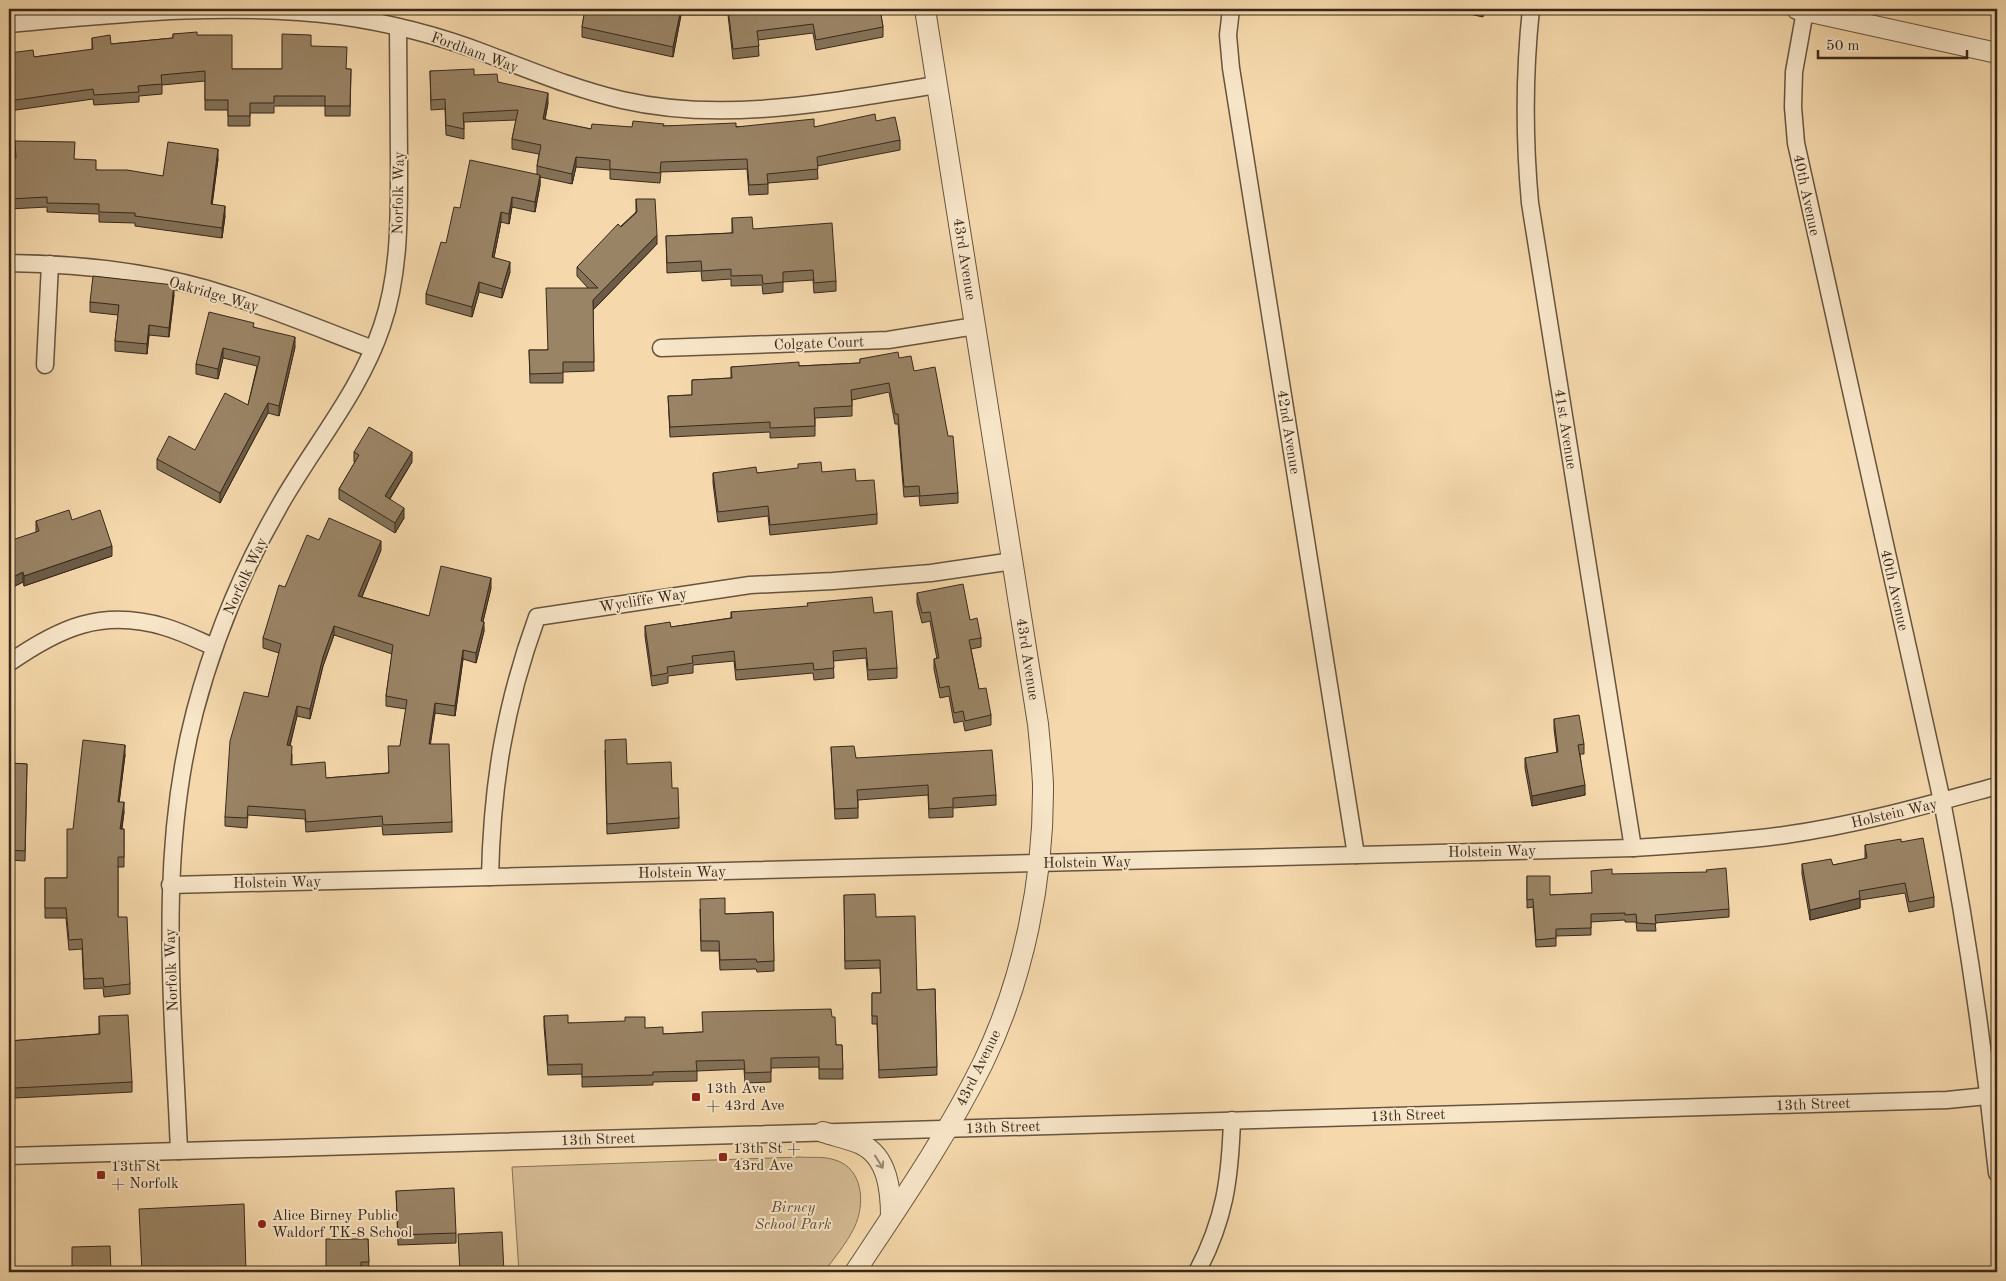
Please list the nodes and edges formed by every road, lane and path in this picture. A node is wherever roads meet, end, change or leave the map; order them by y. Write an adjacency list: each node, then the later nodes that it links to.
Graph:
1 (925, 9): 8 (street, 43rd Avenue)
2 (1231, 9): 21 (street, 42nd Avenue)
3 (1532, 9): 20 (street, 41st Avenue)
4 (1801, 10): 7 (street); 19 (street, 40th Avenue)
5 (9, 24): 6 (street, Fordham Way)
6 (398, 27): 8 (street, Fordham Way); 13 (street, Norfolk Way)
7 (1997, 53)
8 (937, 85): 11 (street, 43rd Avenue)
9 (9, 263): 10 (street, Oakridge Way)
10 (50, 264): 13 (street, Oakridge Way); 14 (street)
11 (976, 326): 12 (street, Colgate Court); 15 (street, 43rd Avenue)
12 (660, 348)
13 (373, 349): 16 (street, Norfolk Way)
14 (45, 365)
15 (1013, 561): 22 (street, 43rd Avenue); 23 (street, Wycliffe Way)
16 (214, 647): 17 (street); 24 (street, Norfolk Way)
17 (9, 664)
18 (1997, 786): 19 (street, Holstein Way)
19 (1942, 801): 20 (street, Holstein Way); 25 (street, 40th Avenue)
20 (1633, 848): 21 (street, Holstein Way)
21 (1356, 855): 22 (street, Holstein Way)
22 (1038, 863): 23 (street, Holstein Way); 27 (street, 43rd Avenue)
23 (490, 877): 24 (street, Holstein Way)
24 (170, 885): 29 (street, Norfolk Way)
25 (1993, 1096): 26 (street, 13th Street); 31 (street, 40th Avenue)
26 (1232, 1120): 27 (street, 13th Street); 34 (street)
27 (948, 1129): 28 (street, 13th Street); 32 (street, 43rd Avenue)
28 (823, 1132): 29 (street, 13th Street); 32 (street, one-way to 32)
29 (179, 1151): 30 (street, 13th Street)
30 (9, 1156)
31 (1997, 1173)
32 (891, 1217): 33 (street, 43rd Avenue)
33 (856, 1272)
34 (1197, 1272)

